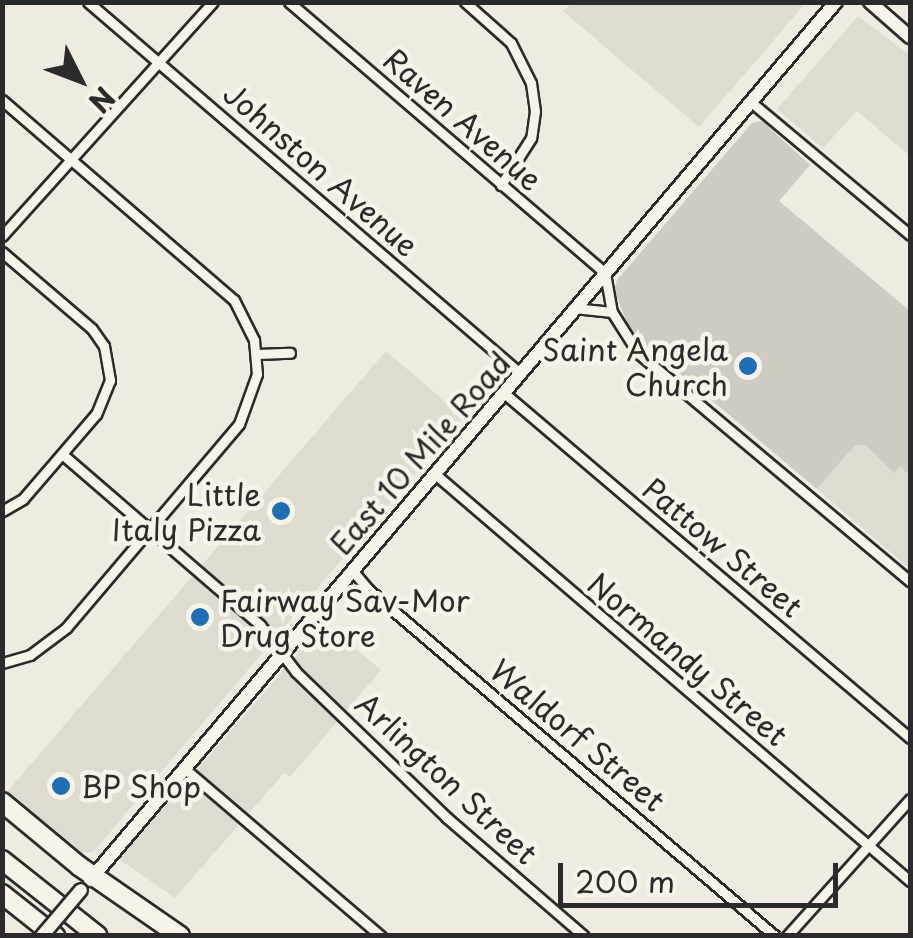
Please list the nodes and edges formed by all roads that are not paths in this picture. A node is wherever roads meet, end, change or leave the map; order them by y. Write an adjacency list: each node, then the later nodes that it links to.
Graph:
1 (88, 2): 8 (street, Johnston Avenue)
2 (213, 2): 8 (street)
3 (289, 2): 12 (street, Raven Avenue)
4 (465, 2): 12 (street)
5 (836, 2): 10 (main road, East 10 Mile Road)
6 (870, 2): 7 (main road)
7 (910, 37)
8 (160, 64): 11 (street); 21 (street, Johnston Avenue)
9 (2, 100): 11 (street)
10 (751, 102): 13 (street); 16 (main road, East 10 Mile Road)
11 (74, 161): 14 (street); 20 (street)
12 (501, 185): 16 (street, Raven Avenue)
13 (910, 235)
14 (2, 236)
15 (2, 252): 23 (street)
16 (606, 273): 17 (main road, East 10 Mile Road); 18 (street)
17 (576, 308): 18 (street); 21 (main road, East 10 Mile Road)
18 (612, 312): 28 (street)
19 (290, 353): 20 (street)
20 (257, 354): 26 (street)
21 (521, 374): 22 (main road, East 10 Mile Road)
22 (504, 393): 24 (main road, East 10 Mile Road); 31 (street, Pattow Street)
23 (62, 454): 25 (street); 26 (street, Arlington Street)
24 (435, 474): 27 (main road, East 10 Mile Road); 35 (street, Normandy Street)
25 (2, 511)
26 (149, 530): 29 (street, Arlington Street); 30 (street)
27 (352, 570): 29 (main road, East 10 Mile Road); 46 (street, Waldorf Street)
28 (910, 580)
29 (284, 650): 32 (main road, East 10 Mile Road); 45 (street, Arlington Street)
30 (2, 662)
31 (910, 738)
32 (184, 768): 38 (main road, East 10 Mile Road); 44 (street)
33 (910, 798): 35 (street)
34 (2, 802): 38 (highway)
35 (869, 846): 37 (street, Normandy Street); 47 (street)
36 (2, 860): 42 (highway)
37 (910, 881)
38 (87, 883): 40 (main road, East 10 Mile Road, bridge); 43 (highway)
39 (2, 894): 41 (highway)
40 (42, 936)
41 (55, 936)
42 (98, 936)
43 (180, 936)
44 (381, 936)
45 (584, 936)
46 (775, 936)
47 (787, 936)

